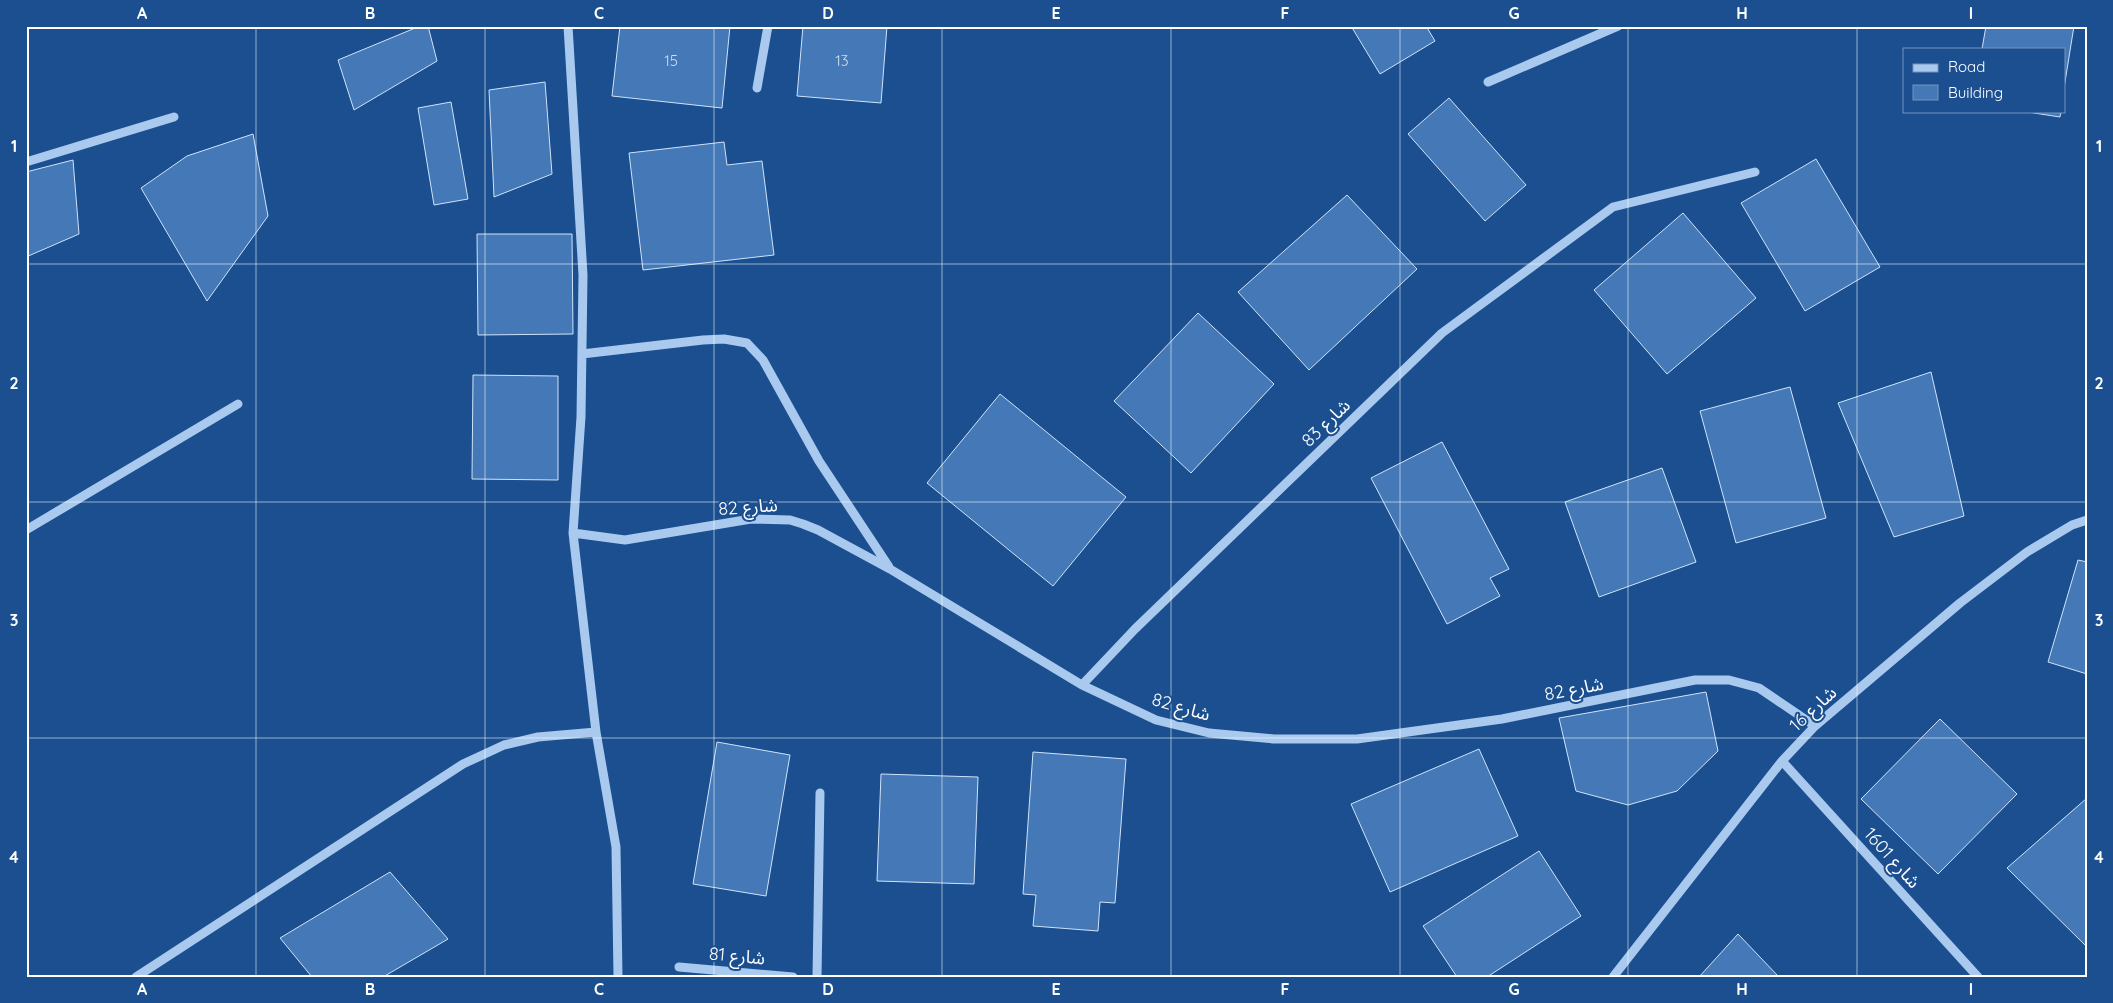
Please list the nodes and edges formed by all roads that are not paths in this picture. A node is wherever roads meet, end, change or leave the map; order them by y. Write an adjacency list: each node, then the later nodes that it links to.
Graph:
1 (568, 26): 9 (street)
2 (768, 26): 5 (street)
3 (1618, 26): 4 (street)
4 (1488, 82)
5 (757, 88)
6 (174, 117): 7 (street)
7 (26, 162)
8 (1755, 172): 15 (street, شارع 83)
9 (582, 354): 13 (street); 14 (street)
10 (238, 404): 12 (street)
11 (2087, 520): 16 (street, شارع 16)
12 (26, 530)
13 (573, 533): 14 (street, شارع 82); 17 (street)
14 (890, 569): 15 (street, شارع 82)
15 (1082, 685): 16 (street, شارع 82)
16 (1815, 726): 18 (street, شارع 16)
17 (596, 732): 21 (street); 22 (street)
18 (1782, 761): 25 (street, شارع 16); 26 (street, شارع 1601)
19 (820, 794): 24 (street)
20 (679, 967): 23 (street, شارع 81)
21 (136, 977)
22 (618, 977)
23 (793, 977)
24 (817, 977)
25 (1613, 977)
26 (1978, 977)

